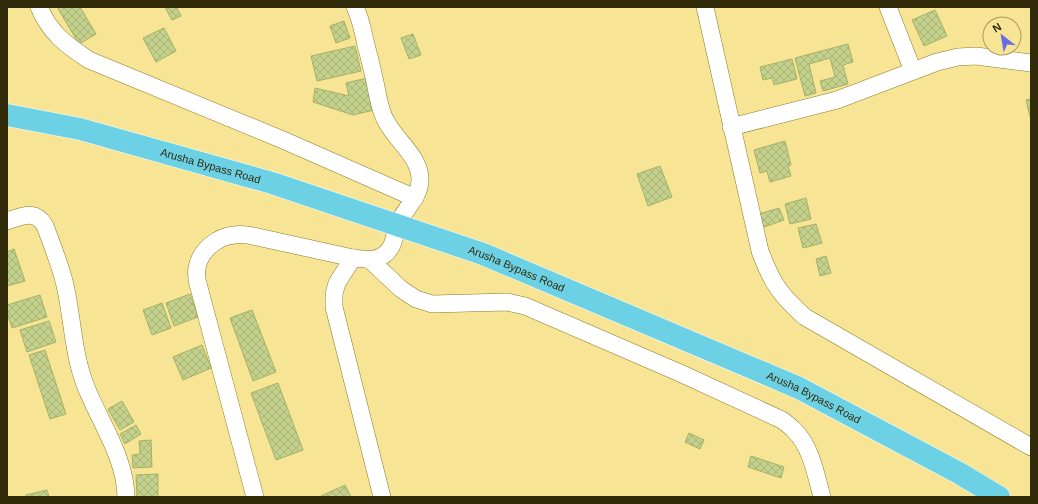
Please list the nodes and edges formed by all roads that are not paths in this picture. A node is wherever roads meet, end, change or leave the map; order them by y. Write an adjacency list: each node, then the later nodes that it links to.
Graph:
1 (39, 7): 9 (street)
2 (355, 7): 9 (street)
3 (705, 7): 8 (street)
4 (888, 7): 6 (street)
5 (1031, 63): 6 (street)
6 (913, 71): 8 (street)
7 (7, 115): 11 (main road, Arusha Bypass Road)
8 (731, 126): 14 (street)
9 (415, 198): 11 (street)
10 (7, 221): 15 (street)
11 (397, 225): 13 (street); 19 (main road, Arusha Bypass Road)
12 (353, 258): 13 (street); 16 (street); 17 (street)
13 (370, 260): 18 (street)
14 (1031, 447)
15 (126, 497)
16 (255, 497)
17 (382, 497)
18 (822, 497)
19 (999, 497)

